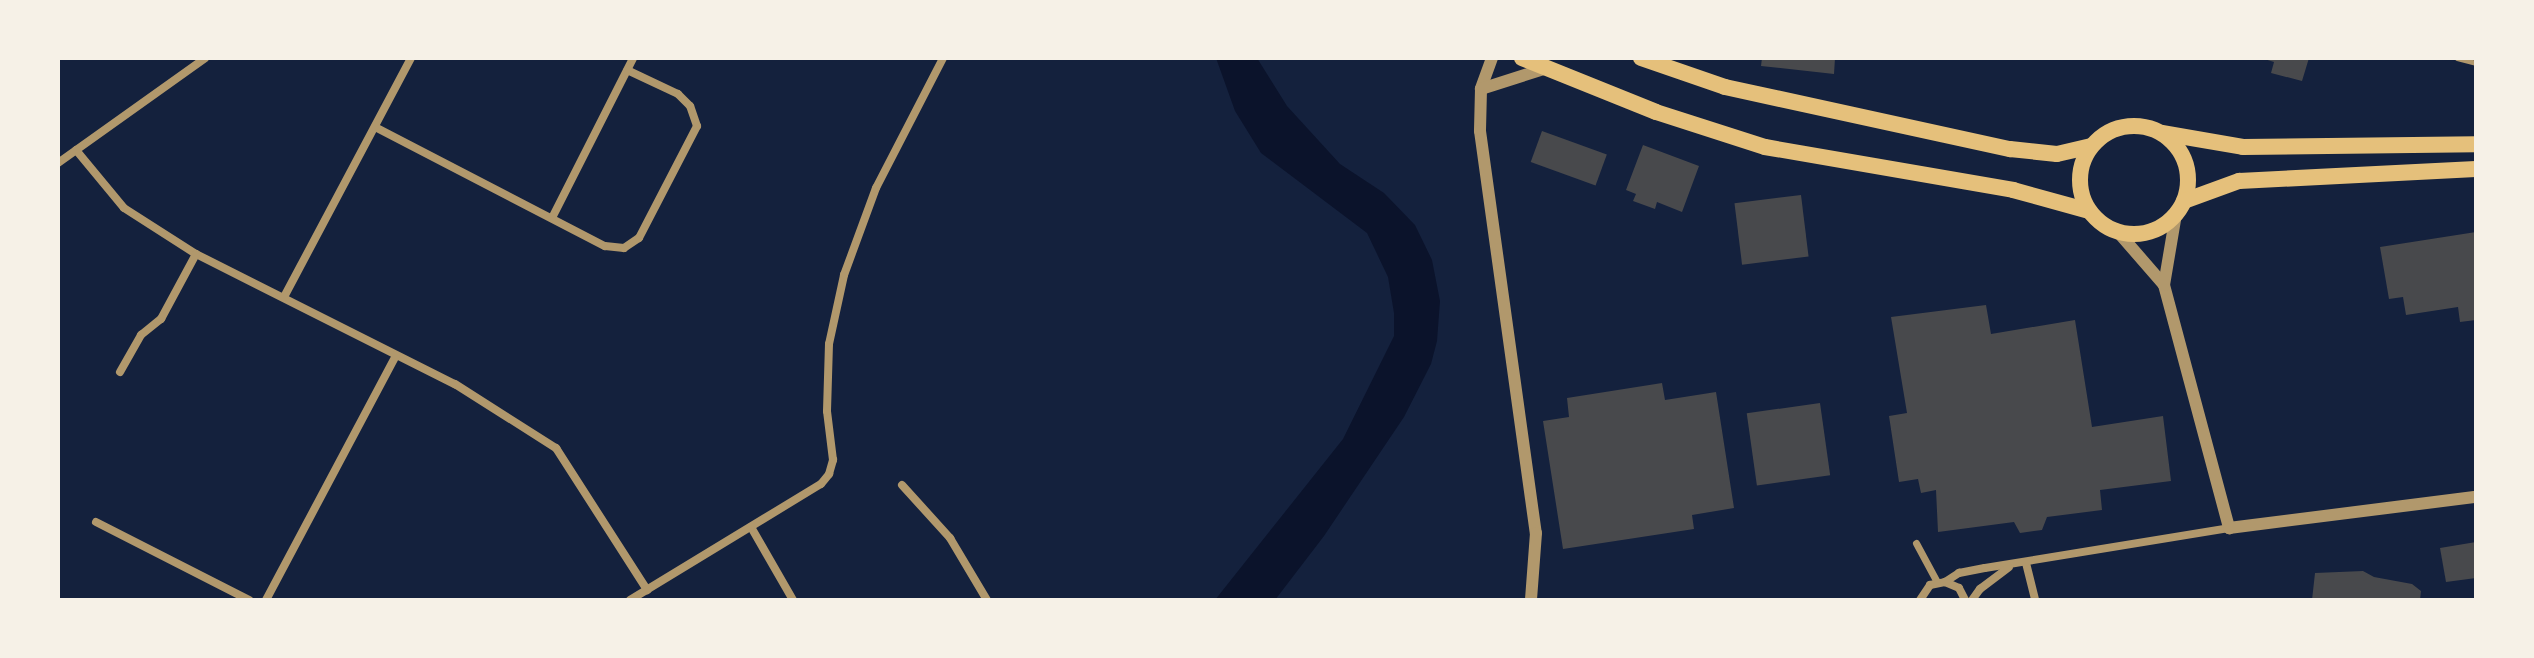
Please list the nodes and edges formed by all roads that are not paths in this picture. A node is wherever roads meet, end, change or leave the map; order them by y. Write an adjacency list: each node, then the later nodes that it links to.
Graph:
1 (205, 58): 17 (street)
2 (411, 58): 13 (street)
3 (633, 58): 11 (street)
4 (943, 58): 32 (street)
5 (1492, 58): 12 (street)
6 (1522, 58): 10 (main road)
7 (1641, 58): 16 (main road)
8 (2457, 58): 9 (lane)
9 (2476, 63)
10 (1547, 68): 12 (street); 21 (main road)
11 (627, 70): 22 (street); 22 (street)
12 (1481, 89): 44 (street)
13 (375, 127): 22 (street); 26 (street)
14 (2161, 133): 15 (main road); 16 (main road); 20 (main road)
15 (2476, 144)
16 (2091, 146): 21 (main road)
17 (76, 150): 18 (street); 24 (street)
18 (58, 163)
19 (2476, 169): 20 (main road)
20 (2180, 207): 23 (main road); 25 (street)
21 (2089, 211): 23 (main road)
22 (552, 218)
23 (2118, 232): 25 (street)
24 (196, 254): 26 (street); 28 (street)
25 (2164, 285): 33 (street)
26 (284, 297): 27 (street)
27 (396, 355): 38 (street); 40 (street)
28 (120, 372)
29 (902, 485): 43 (street)
30 (2476, 497): 33 (street)
31 (96, 522): 39 (street)
32 (751, 527): 38 (street); 42 (street)
33 (2229, 528): 35 (street)
34 (1916, 543): 37 (street)
35 (2026, 563): 36 (street); 48 (street)
36 (2009, 567): 37 (street); 47 (street)
37 (1941, 582): 45 (street); 46 (street)
38 (647, 590): 41 (street)
39 (249, 600)
40 (266, 600)
41 (630, 600)
42 (793, 600)
43 (987, 600)
44 (1531, 600)
45 (1920, 600)
46 (1965, 600)
47 (1972, 600)
48 (2035, 600)

